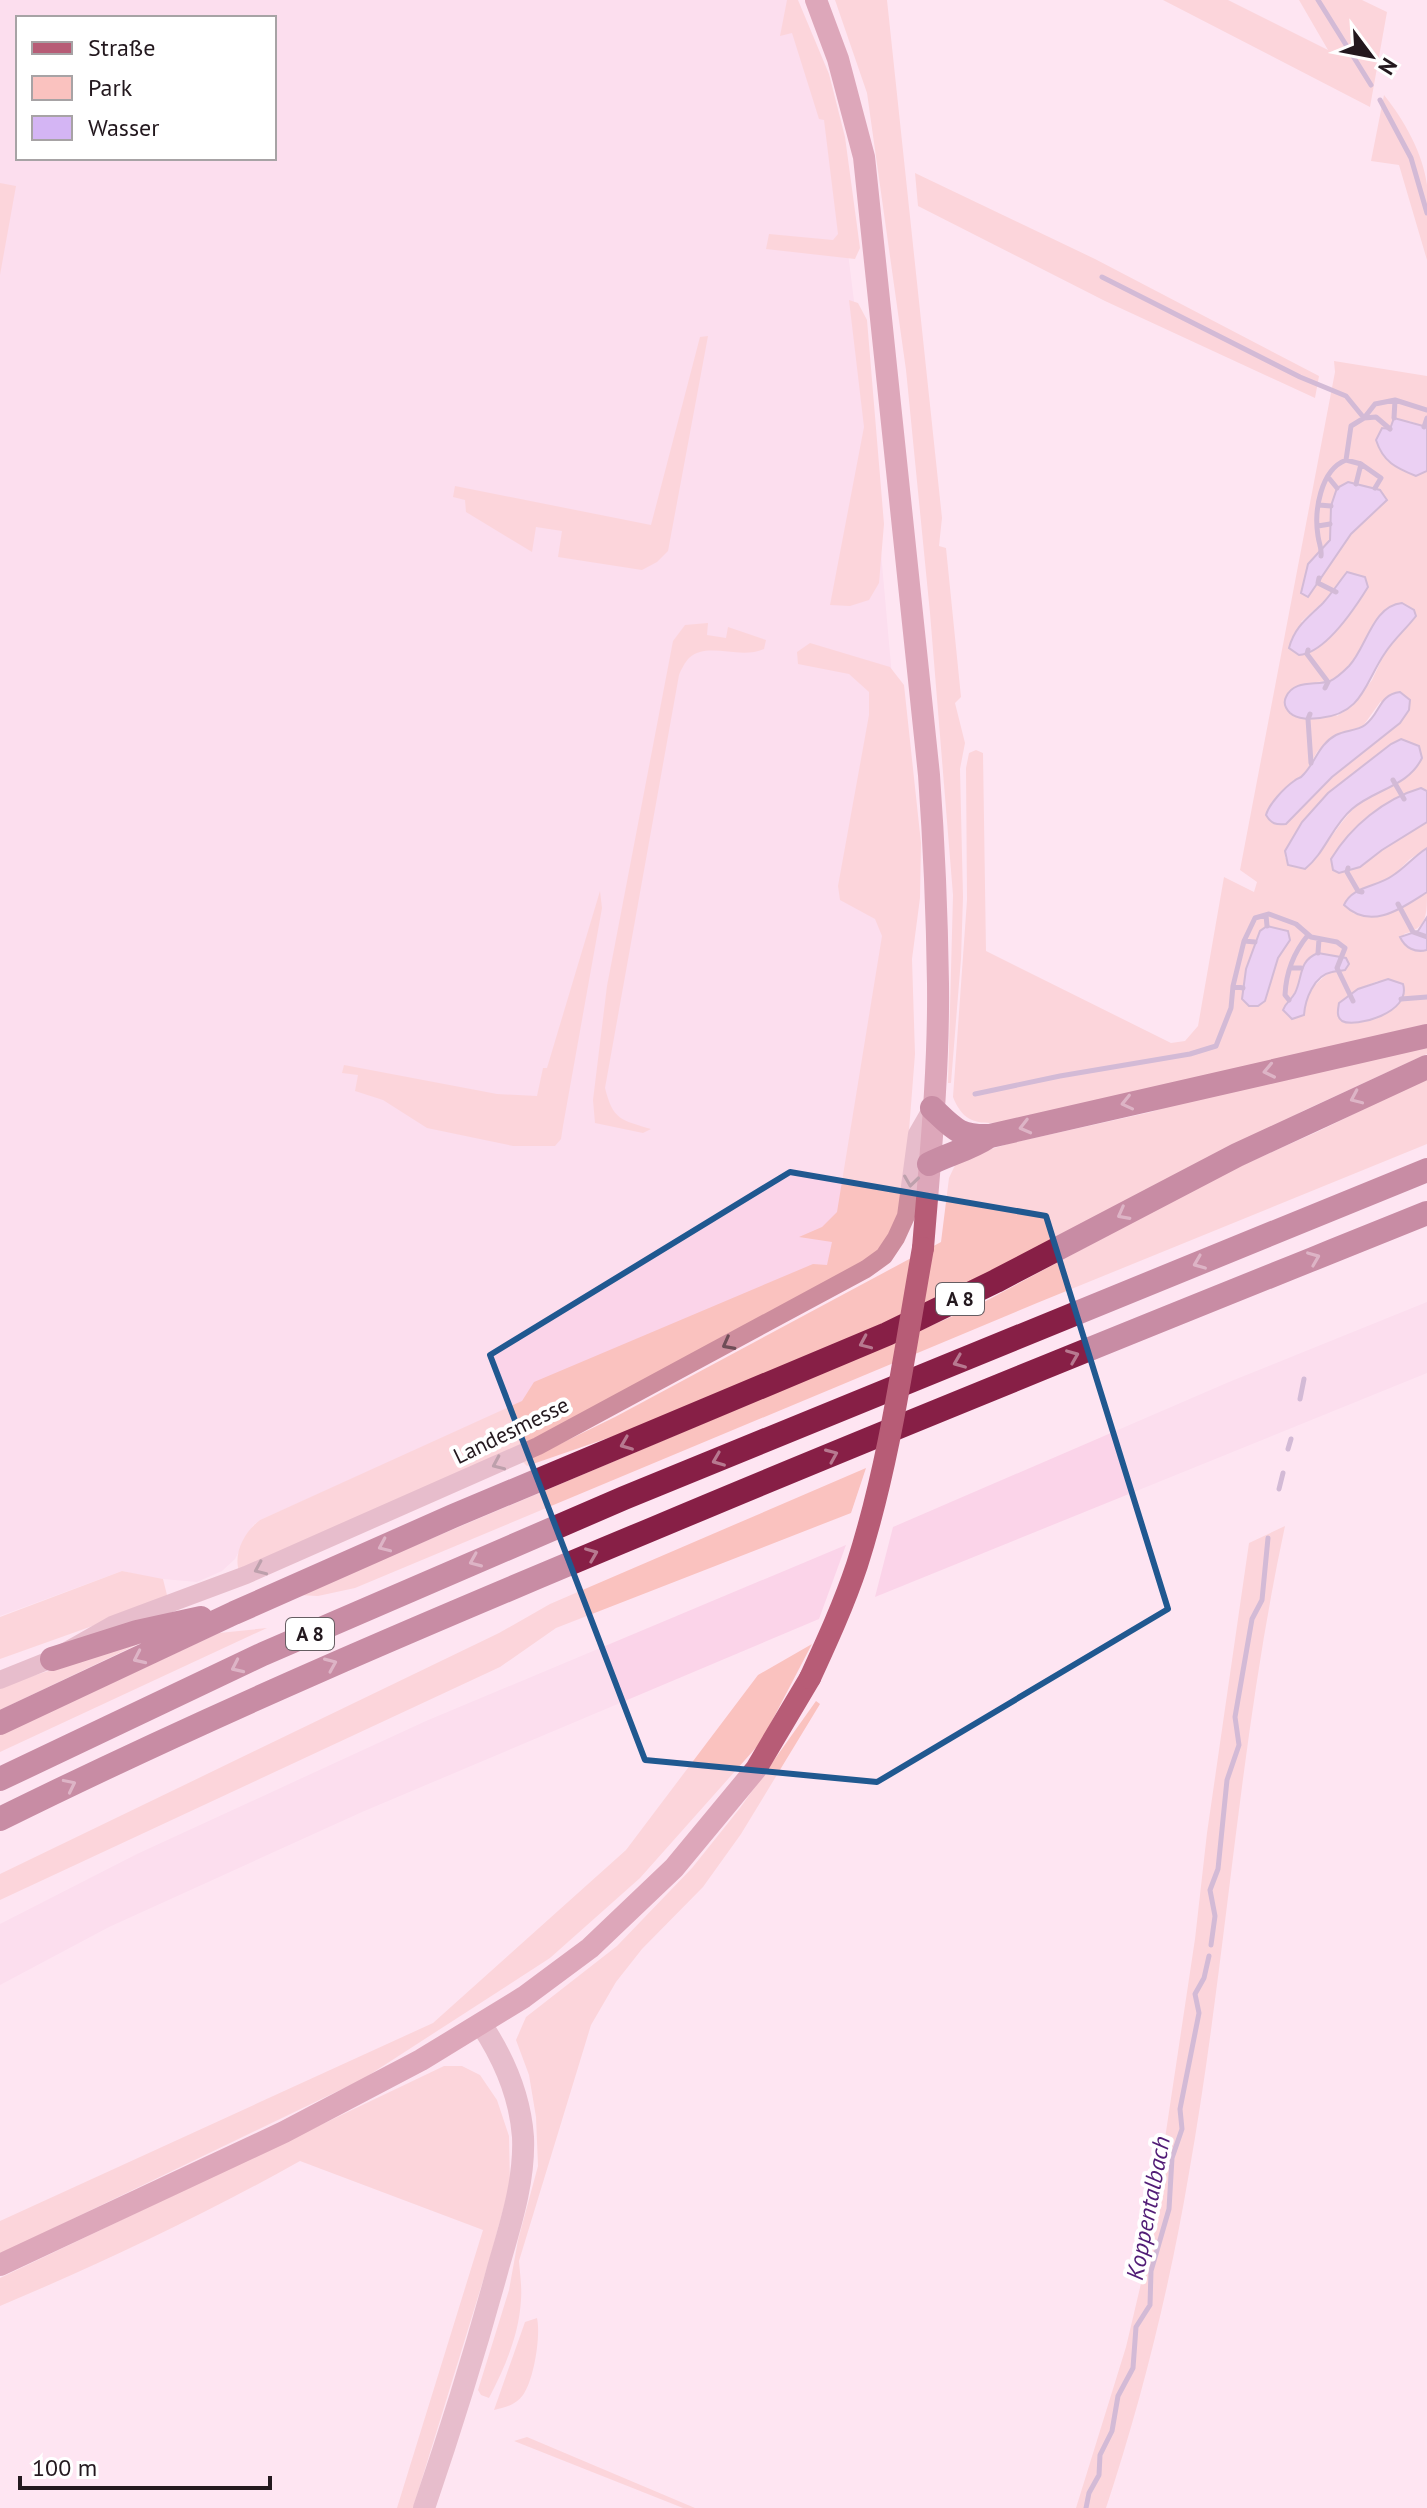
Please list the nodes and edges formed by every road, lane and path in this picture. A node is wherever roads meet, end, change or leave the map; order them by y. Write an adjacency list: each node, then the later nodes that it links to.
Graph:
1 (816, 0): 4 (main road)
2 (1427, 1036): 5 (highway, one-way to 5)
3 (1427, 1067): 9 (highway, A 8, one-way to 9)
4 (932, 1108): 5 (highway); 6 (main road); 10 (street, Landesmesse, one-way to 10)
5 (990, 1136): 6 (highway)
6 (929, 1164): 15 (main road, bridge)
7 (1427, 1170): 13 (highway, A 8, one-way to 13)
8 (1427, 1213): 14 (highway, A 8, one-way to 8)
9 (234, 1613): 10 (highway); 12 (highway, one-way to 12)
10 (52, 1659): 11 (street, Landesmesse)
11 (0, 1680)
12 (0, 1723)
13 (0, 1779)
14 (0, 1819)
15 (481, 2024): 16 (main road); 17 (street)
16 (0, 2265)
17 (424, 2508)

